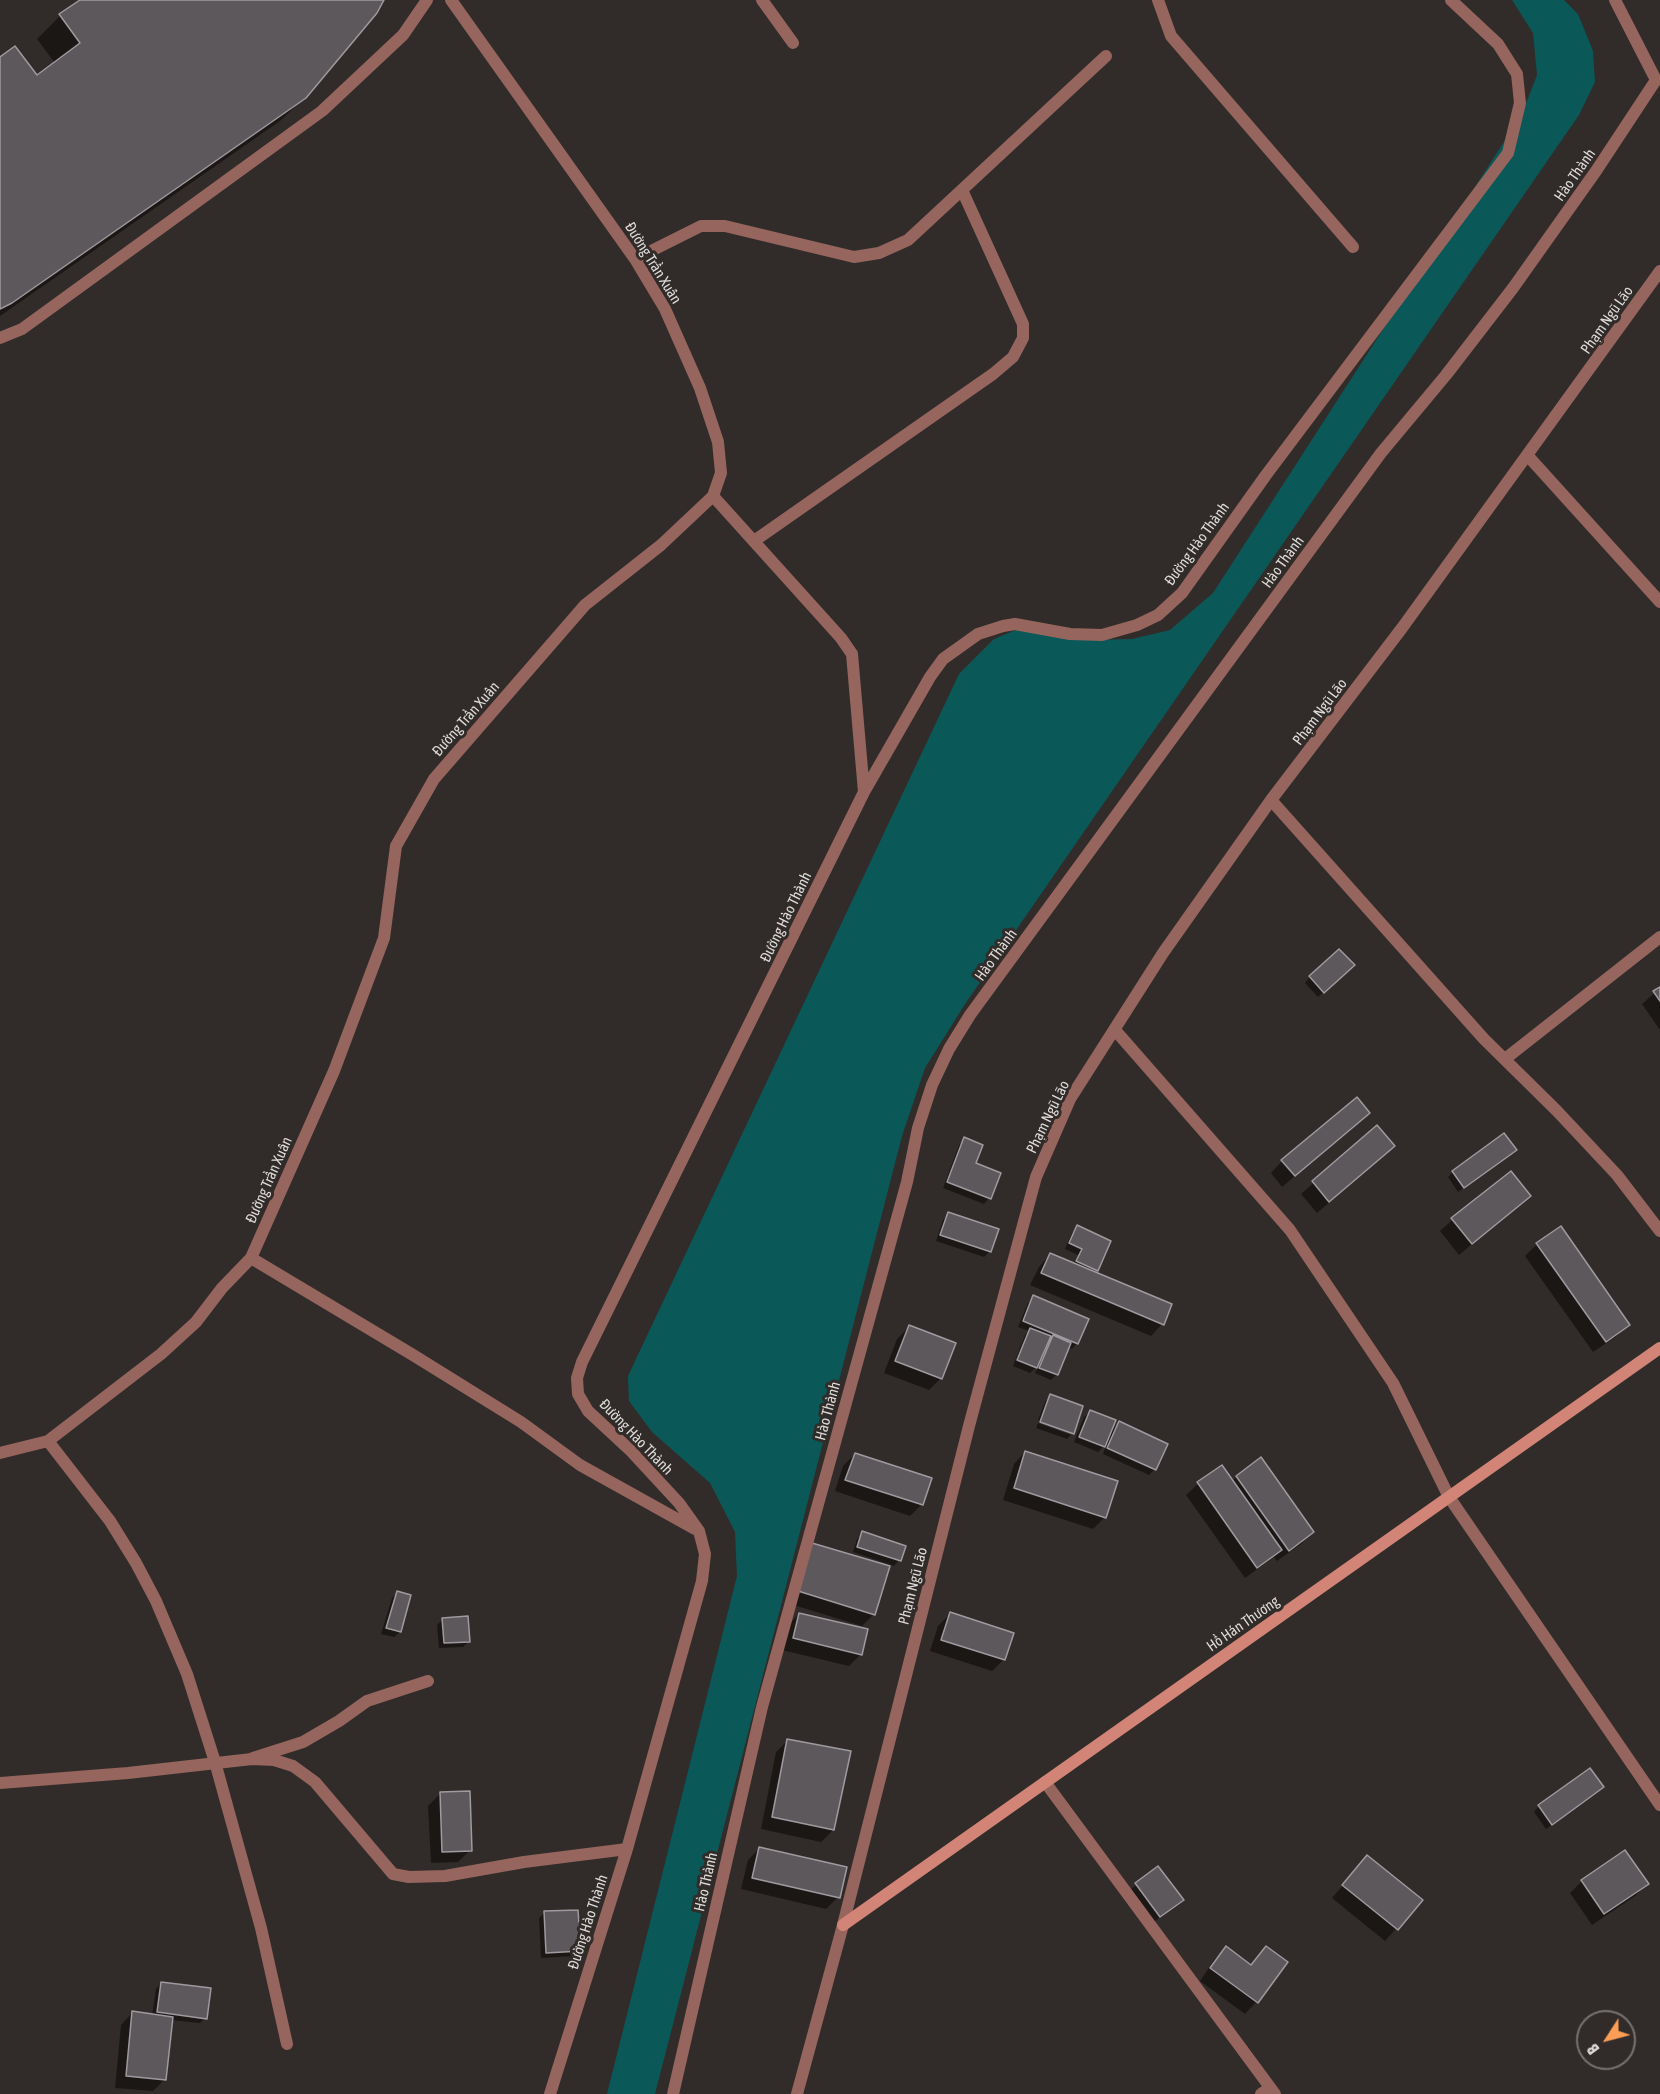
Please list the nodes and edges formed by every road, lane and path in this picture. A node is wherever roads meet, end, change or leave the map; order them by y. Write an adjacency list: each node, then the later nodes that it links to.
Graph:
1 (427, 0): 14 (street)
2 (452, 0): 12 (street, Đường Trần Xuân)
3 (762, 0): 7 (street)
4 (1158, 0): 11 (street)
5 (1451, 0): 19 (street, Đường Hào Thành)
6 (1615, 0): 9 (street, Hào Thành)
7 (792, 43)
8 (1106, 56): 10 (street)
9 (1658, 80): 42 (street, Hào Thành)
10 (962, 190): 12 (street); 17 (street)
11 (1353, 247)
12 (635, 259): 16 (street, Đường Trần Xuân)
13 (1660, 271): 15 (street, Phạm Ngũ Lão)
14 (0, 338)
15 (1528, 456): 18 (street); 20 (street, Phạm Ngũ Lão)
16 (713, 496): 17 (street); 25 (street, Đường Trần Xuân)
17 (754, 541): 19 (street)
18 (1660, 602)
19 (864, 792): 30 (street, Đường Hào Thành)
20 (1271, 800): 22 (street, Phạm Ngũ Lão); 23 (street)
21 (1660, 937): 23 (street)
22 (1115, 1030): 29 (street); 38 (street, Phạm Ngũ Lão)
23 (1505, 1059): 24 (street)
24 (1660, 1231)
25 (251, 1258): 27 (street, Đường Trần Xuân); 30 (street)
26 (1660, 1348): 29 (street, Hồ Hán Thương)
27 (48, 1441): 28 (street, Đường Trần Xuân); 33 (street)
28 (0, 1453)
29 (1449, 1497): 34 (street, Hồ Hán Thương); 36 (street)
30 (699, 1532): 37 (street, Đường Hào Thành)
31 (428, 1681): 32 (street)
32 (252, 1758): 33 (street); 37 (street)
33 (215, 1762): 35 (street); 39 (street)
34 (1045, 1782): 38 (street, Hồ Hán Thương); 40 (street)
35 (0, 1783)
36 (1660, 1805)
37 (627, 1849): 41 (street, Đường Hào Thành)
38 (843, 1925): 43 (street, Phạm Ngũ Lão)
39 (287, 2044)
40 (1268, 2092)
41 (550, 2094)
42 (673, 2094)
43 (797, 2094)

